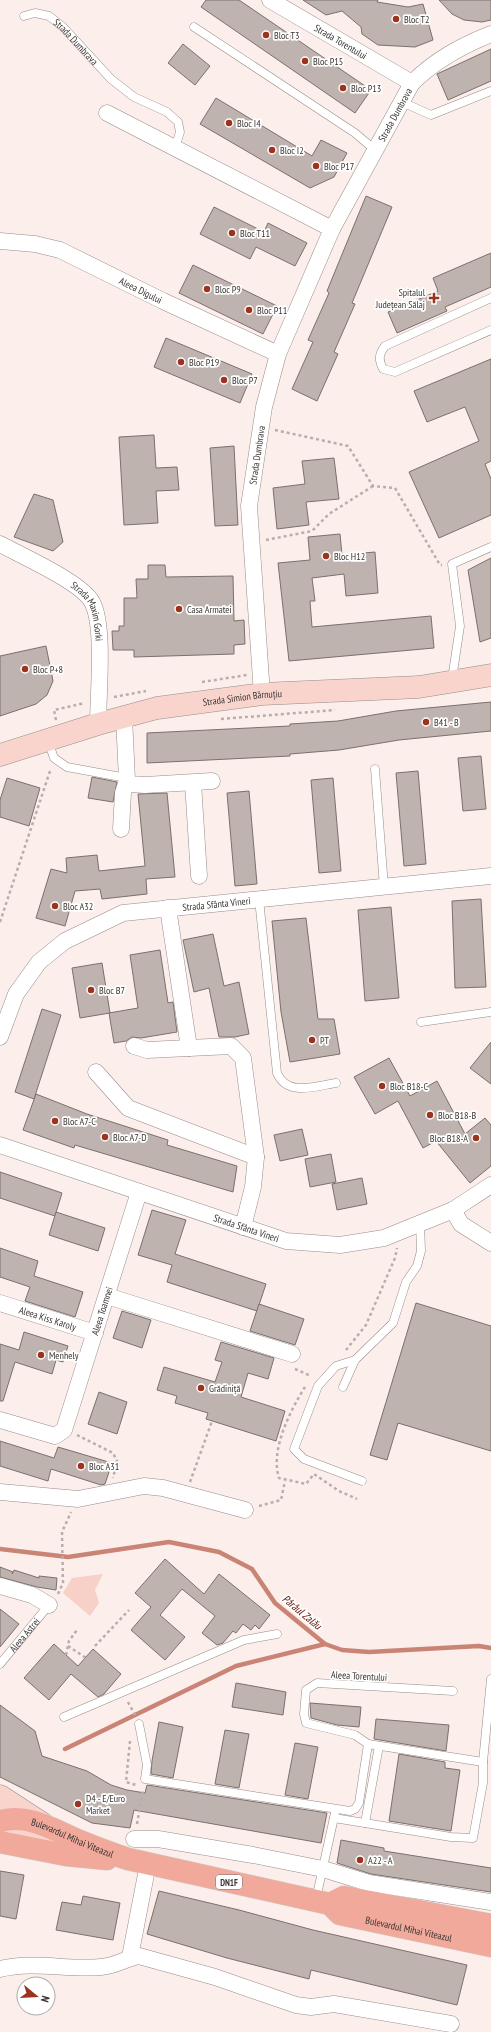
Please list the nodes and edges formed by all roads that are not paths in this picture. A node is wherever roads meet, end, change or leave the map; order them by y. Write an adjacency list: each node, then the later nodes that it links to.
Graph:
1 (270, 0): 5 (street, Strada Torentului)
2 (24, 16): 9 (lane, Strada Dumbrava)
3 (194, 27): 10 (lane)
4 (491, 34): 5 (street, Strada Dumbrava)
5 (412, 83): 7 (street, Strada Dumbrava)
6 (491, 91): 7 (lane)
7 (402, 102): 10 (street, Strada Dumbrava)
8 (107, 113): 9 (street)
9 (175, 148): 11 (street)
10 (375, 150): 11 (street, Strada Dumbrava)
11 (332, 229): 15 (street, Strada Dumbrava)
12 (0, 241): 15 (street, Aleea Digului)
13 (491, 298): 14 (lane)
14 (491, 330)
15 (278, 354): 20 (street, Strada Dumbrava)
16 (0, 544): 22 (street, Strada Maxim Gorki)
17 (491, 547): 19 (lane)
18 (491, 675): 19 (street, Strada Simion Bărnuțiu)
19 (452, 682): 20 (street, Strada Simion Bărnuțiu)
20 (262, 694): 21 (street, Strada Simion Bărnuțiu)
21 (124, 717): 22 (street, Strada Simion Bărnuțiu); 26 (street)
22 (98, 724): 23 (street, Strada Simion Bărnuțiu)
23 (53, 745): 24 (street, Strada Simion Bărnuțiu); 26 (lane)
24 (0, 755)
25 (375, 769): 32 (lane)
26 (127, 777): 28 (street); 29 (street)
27 (212, 782): 28 (street)
28 (193, 783): 30 (street)
29 (121, 828)
30 (199, 876)
31 (491, 876): 32 (street, Strada Sfânta Vineri)
32 (384, 887): 33 (street, Strada Sfânta Vineri)
33 (259, 899): 34 (street, Strada Sfânta Vineri); 41 (lane)
34 (168, 908): 37 (street, Strada Sfânta Vineri); 39 (street)
35 (491, 1012): 36 (lane)
36 (421, 1022)
37 (0, 1037)
38 (134, 1046): 39 (street)
39 (189, 1048): 43 (street)
40 (96, 1072): 43 (street)
41 (336, 1083)
42 (0, 1145): 45 (street, Strada Sfânta Vineri)
43 (256, 1157): 48 (street)
44 (491, 1185): 46 (street, Strada Sfânta Vineri)
45 (139, 1192): 48 (street, Strada Sfânta Vineri); 50 (street, Aleea Toamnei)
46 (453, 1210): 47 (street, Strada Sfânta Vineri); 49 (street)
47 (420, 1223): 48 (street, Strada Sfânta Vineri); 54 (lane)
48 (243, 1227)
49 (491, 1243)
50 (107, 1296): 52 (street, Aleea Toamnei); 53 (street)
51 (0, 1303): 52 (street, Aleea Kiss Karoly)
52 (95, 1333): 56 (street, Aleea Toamnei)
53 (292, 1354)
54 (355, 1360): 55 (lane); 57 (lane)
55 (343, 1387)
56 (0, 1420)
57 (362, 1481)
58 (0, 1492): 59 (street)
59 (245, 1510)
60 (0, 1586): 61 (street)
61 (49, 1605): 63 (lane, Aleea Astrei)
62 (277, 1634): 66 (lane)
63 (0, 1664)
64 (491, 1679): 70 (lane)
65 (453, 1691): 68 (lane, Aleea Torentului)
66 (64, 1716)
67 (139, 1724): 73 (lane)
68 (368, 1744): 69 (lane); 73 (lane)
69 (379, 1746): 70 (lane); 76 (lane)
70 (483, 1762): 76 (lane)
71 (0, 1796): 77 (street, Bulevardul Mihai Viteazul / DN1F)
72 (0, 1799): 74 (street)
73 (336, 1809): 75 (lane)
74 (0, 1818): 77 (main road, DN1F); 80 (street, Bulevardul Mihai Viteazul)
75 (334, 1818): 76 (lane); 81 (lane)
76 (365, 1823)
77 (44, 1825): 79 (main road, Bulevardul Mihai Viteazul / DN1F)
78 (0, 1842): 80 (main road)
79 (137, 1854): 80 (main road, Bulevardul Mihai Viteazul); 81 (street); 82 (main road, Bulevardul Mihai Viteazul / DN1F); 86 (street)
80 (66, 1855)
81 (323, 1869): 82 (lane); 83 (street)
82 (323, 1902): 84 (main road, Bulevardul Mihai Viteazul); 85 (main road, Bulevardul Mihai Viteazul / DN1F)
83 (491, 1902)
84 (491, 1925)
85 (491, 1946)
86 (130, 1957): 87 (street); 88 (street)
87 (0, 1968)
88 (451, 2024)

